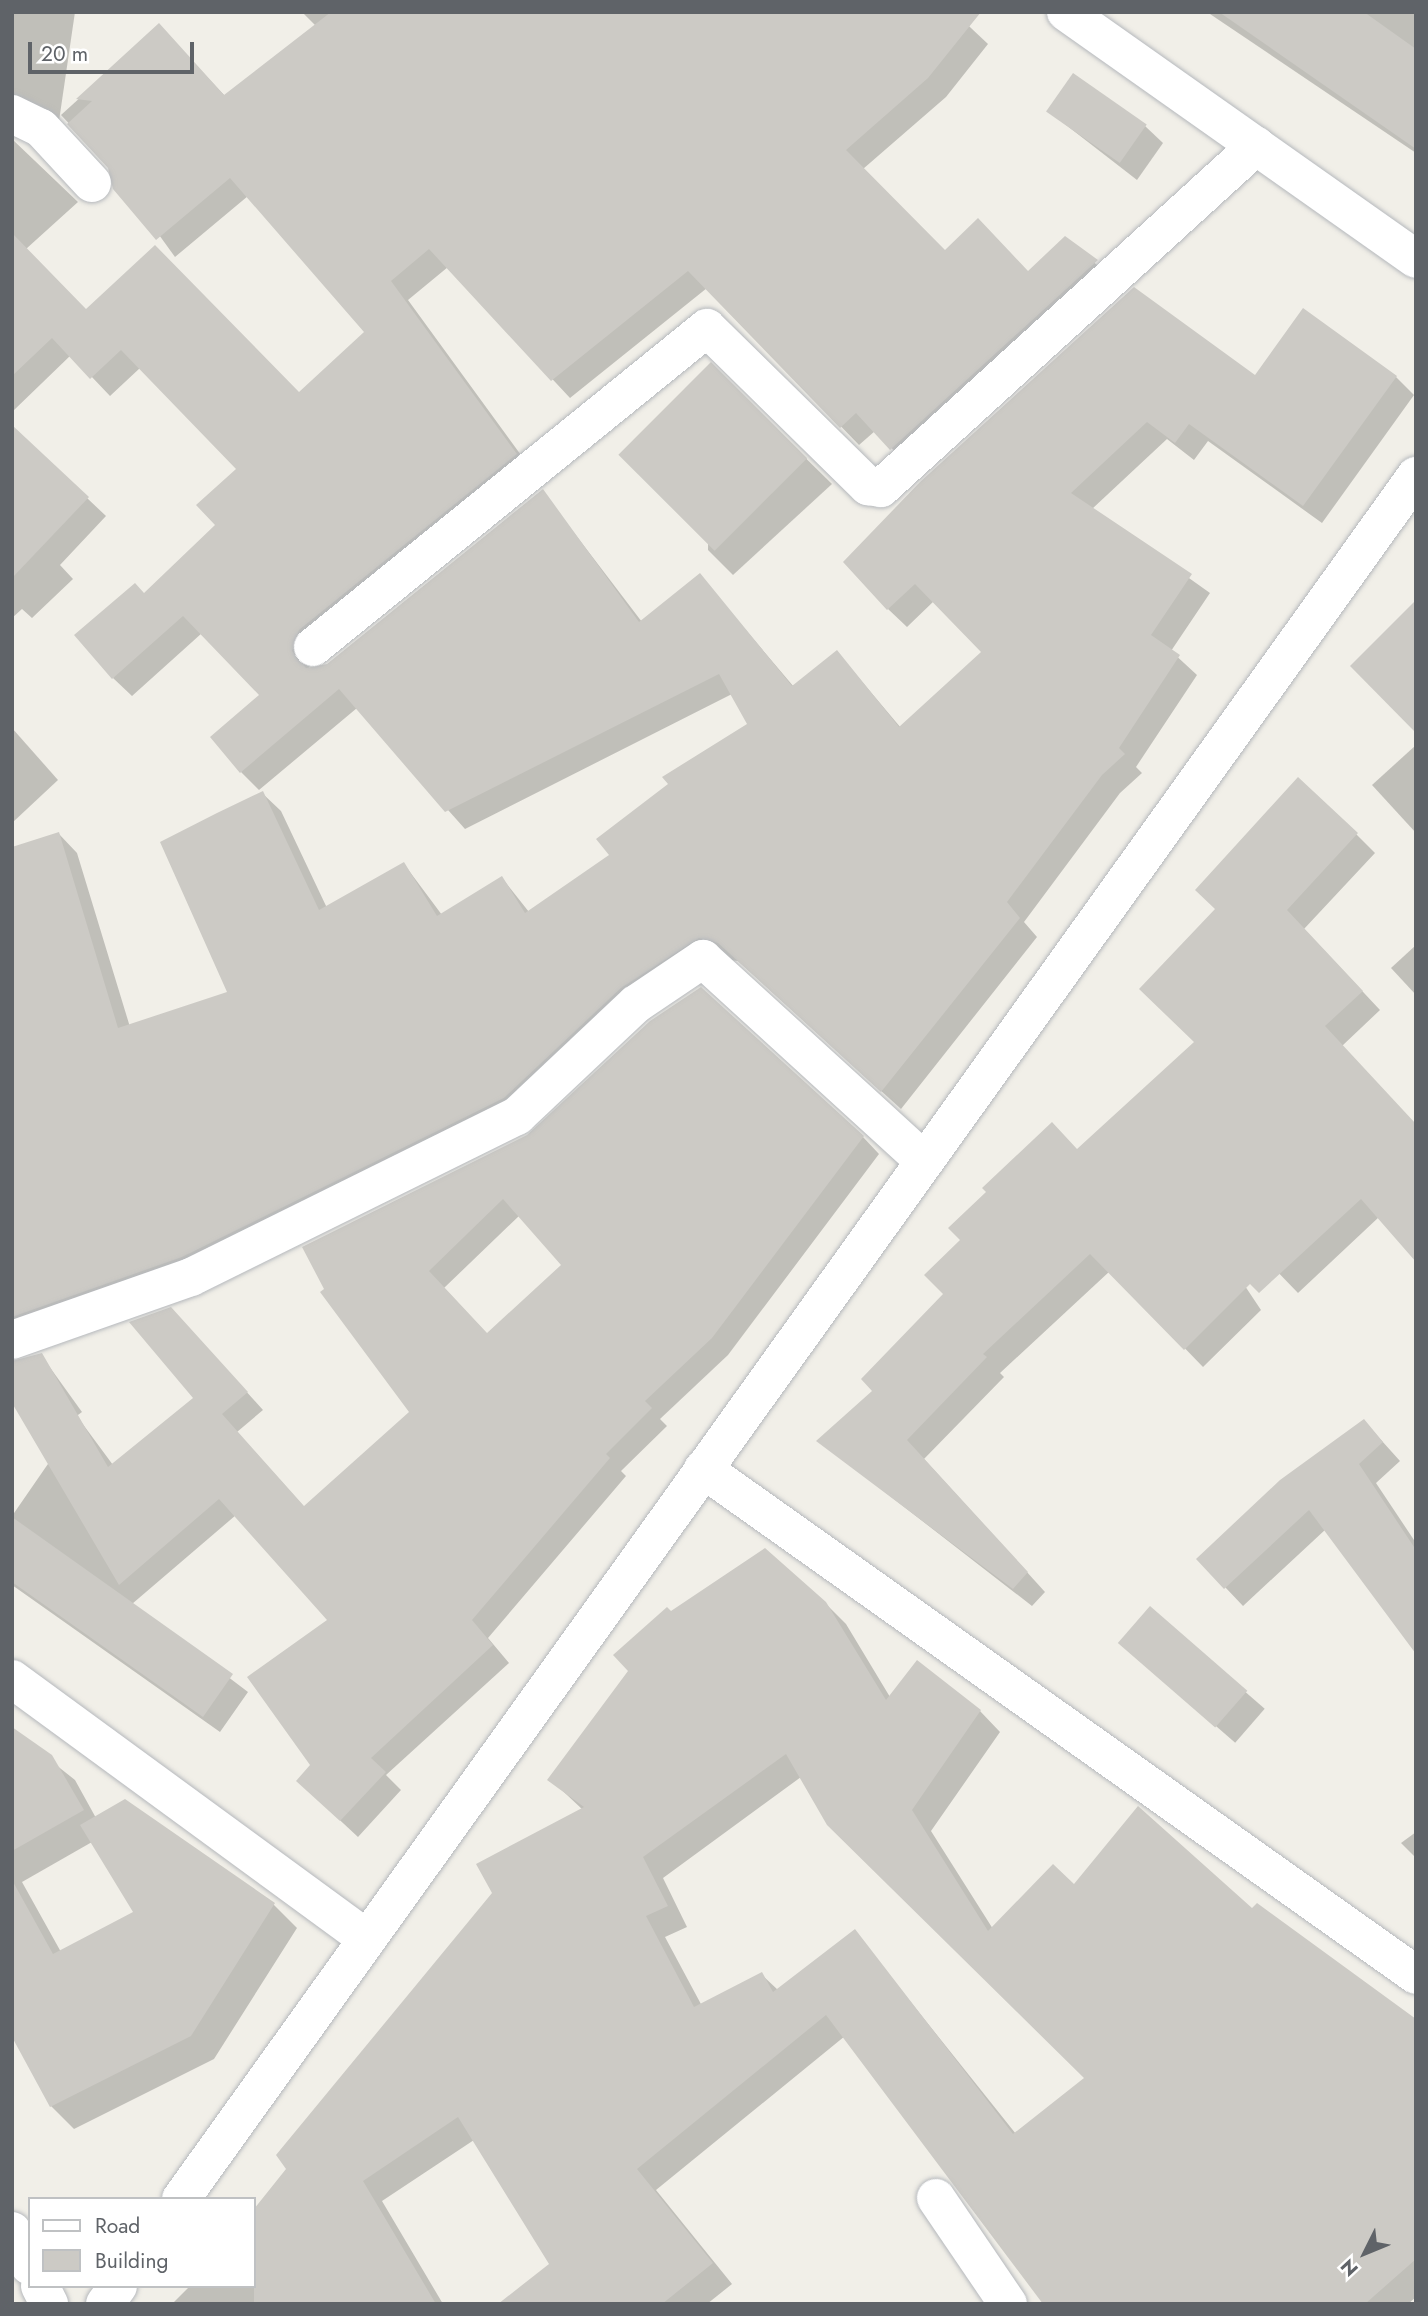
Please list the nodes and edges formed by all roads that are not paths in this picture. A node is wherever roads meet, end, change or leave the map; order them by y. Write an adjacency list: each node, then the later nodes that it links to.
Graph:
1 (1066, 12): 3 (street)
2 (12, 114): 4 (street)
3 (1256, 146): 5 (street); 7 (street)
4 (92, 183)
5 (1416, 259)
6 (1416, 476): 8 (street)
7 (313, 647)
8 (925, 1161): 9 (street); 10 (street)
9 (12, 1340)
10 (704, 1469): 12 (street); 13 (street)
11 (12, 1679): 12 (street)
12 (367, 1939): 14 (street)
13 (1416, 1975)
14 (181, 2197)
15 (936, 2198): 22 (street)
16 (12, 2231): 17 (street)
17 (28, 2262)
18 (41, 2288): 20 (street)
19 (117, 2288): 21 (street)
20 (48, 2304)
21 (105, 2304)
22 (1007, 2304)

